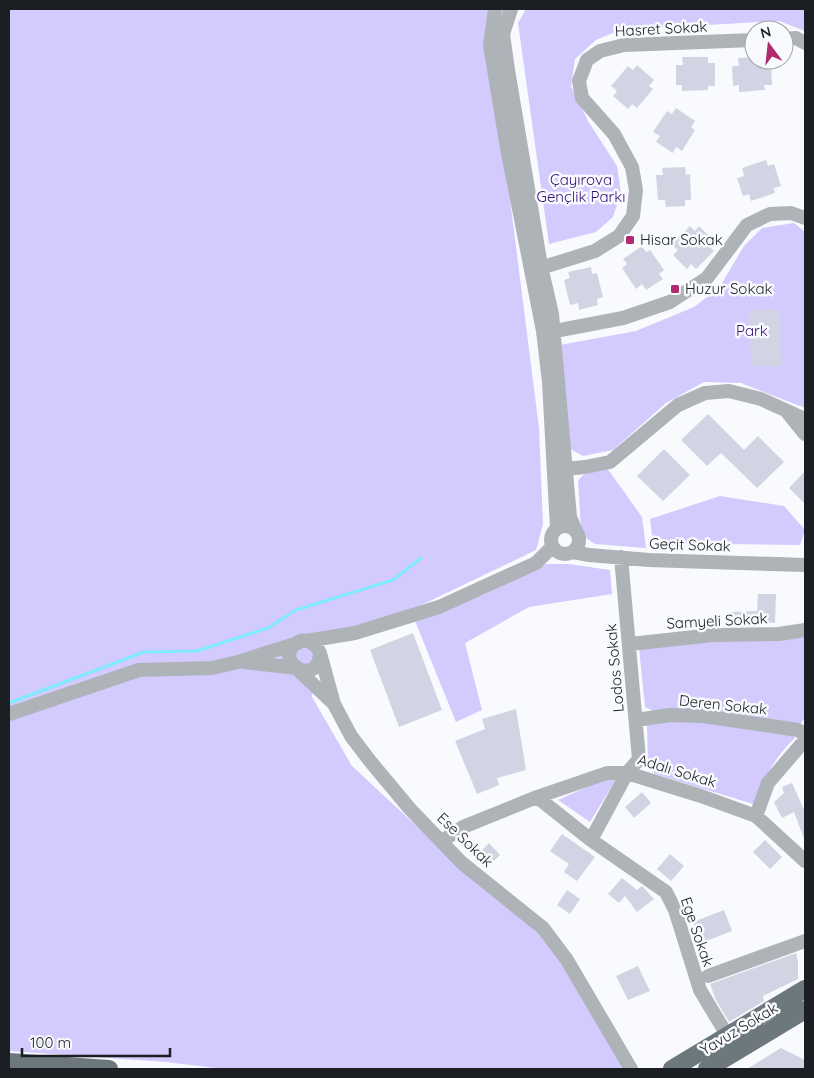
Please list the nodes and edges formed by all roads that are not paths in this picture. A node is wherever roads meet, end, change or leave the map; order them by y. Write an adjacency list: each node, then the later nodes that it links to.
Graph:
1 (495, 9): 5 (street)
2 (511, 9): 5 (street)
3 (744, 40): 5 (street, Hasret Sokak)
4 (805, 218): 6 (street)
5 (536, 269): 6 (street)
6 (549, 331): 10 (street); 11 (street)
7 (784, 410): 8 (street); 9 (street); 10 (street)
8 (805, 419)
9 (805, 434)
10 (565, 469): 12 (street)
11 (556, 528): 12 (street); 13 (street)
12 (575, 530): 14 (street)
13 (552, 547): 14 (street); 18 (street)
14 (573, 552): 15 (street, Geçit Sokak)
15 (621, 557): 16 (street, Geçit Sokak); 20 (street, Lodos Sokak)
16 (805, 565)
17 (805, 630): 20 (street, Samyeli Sokak)
18 (355, 633): 19 (street); 21 (street)
19 (302, 642): 21 (street); 22 (street); 23 (street)
20 (630, 644): 26 (street, Lodos Sokak)
21 (320, 653): 23 (street); 24 (street, Ese Sokak)
22 (238, 662): 23 (street); 25 (street)
23 (296, 668): 24 (street)
24 (334, 704): 33 (street, Ese Sokak)
25 (9, 714)
26 (636, 720): 27 (street, Deren Sokak); 29 (street, Lodos Sokak)
27 (805, 735)
28 (805, 740): 31 (street)
29 (627, 773): 30 (street, Adalı Sokak); 31 (street, Adalı Sokak); 32 (street)
30 (537, 797): 32 (street, Ege Sokak); 33 (street, Adalı Sokak)
31 (756, 816): 34 (street, Adalı Sokak)
32 (591, 840): 39 (street, Ege Sokak)
33 (442, 841): 42 (street, Ese Sokak)
34 (805, 861)
35 (805, 941): 36 (street)
36 (708, 976)
37 (805, 989): 39 (main road, Yavuz Sokak)
38 (805, 1010): 44 (main road, Yavuz Sokak)
39 (727, 1035): 43 (main road, Yavuz Sokak)
40 (9, 1062): 41 (main road)
41 (109, 1069)
42 (631, 1069)
43 (672, 1069)
44 (707, 1069)

